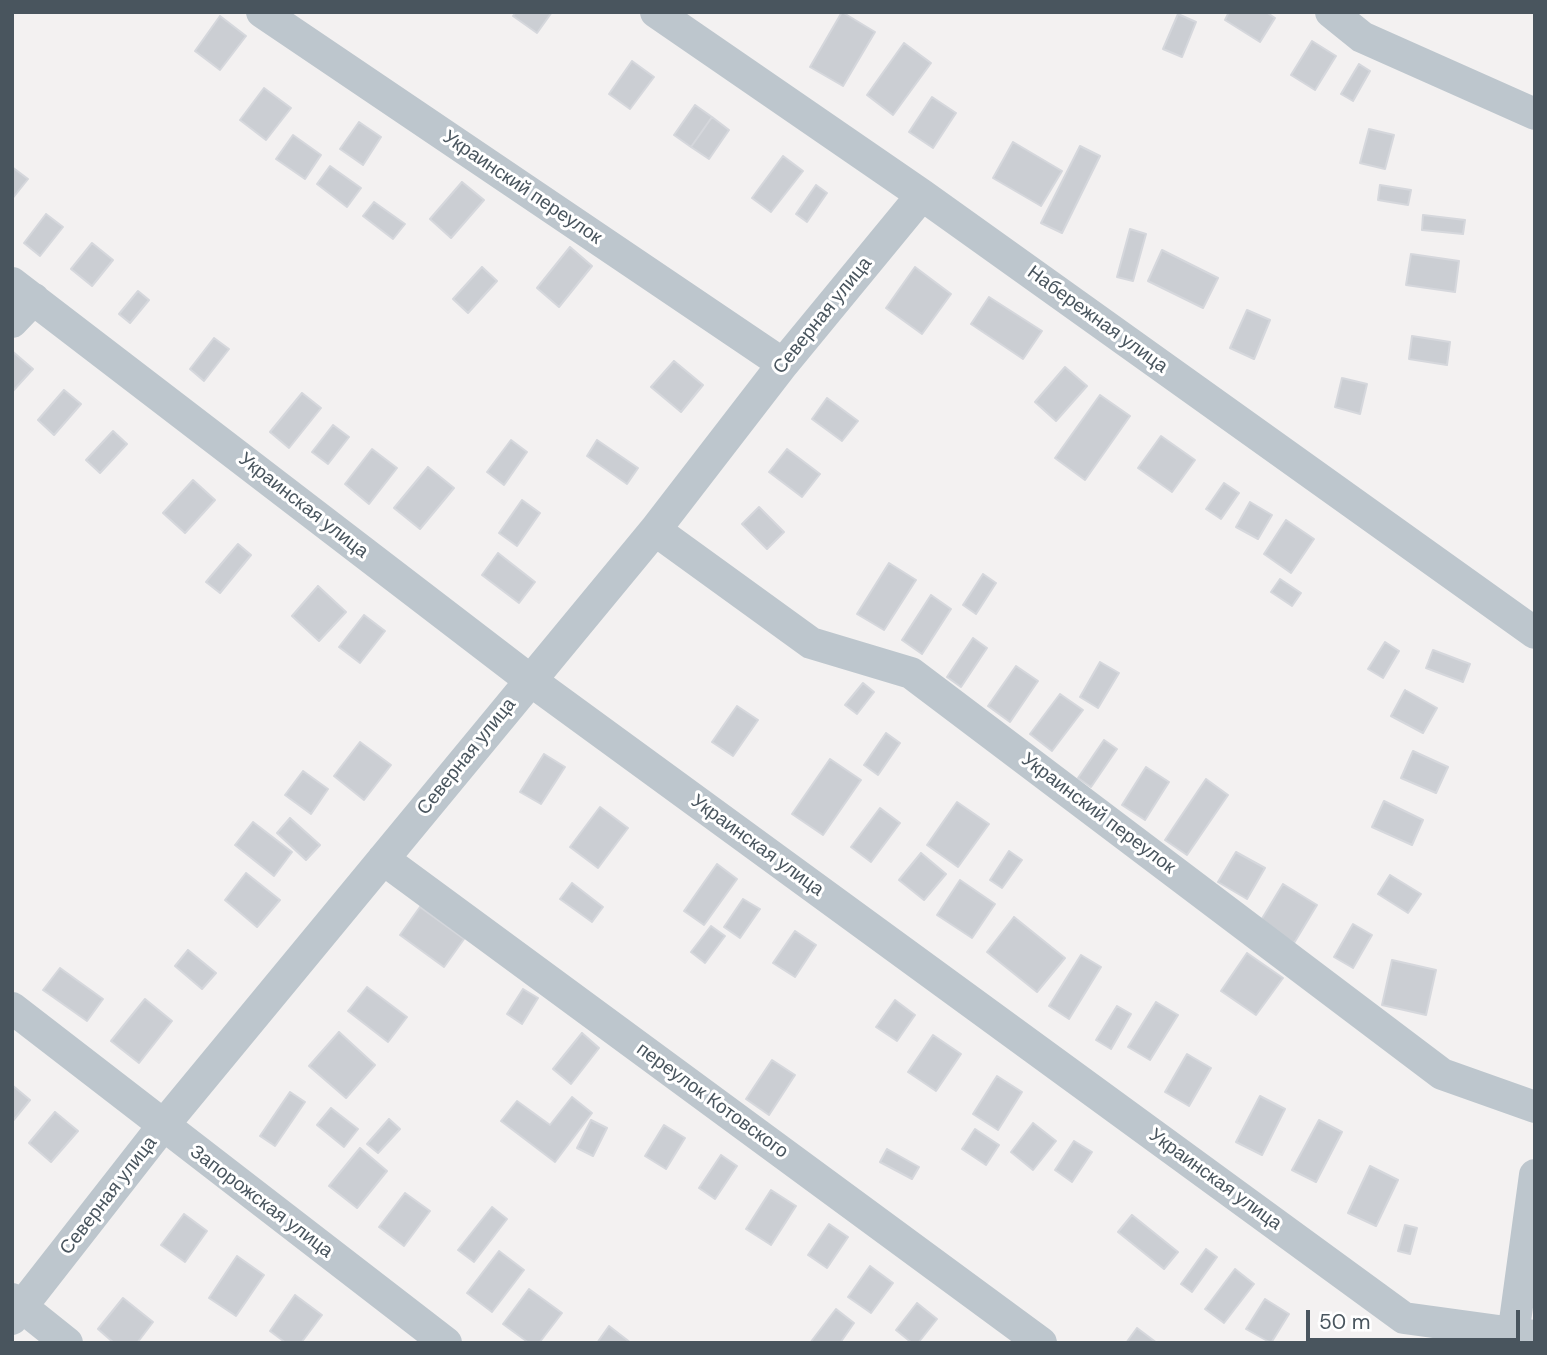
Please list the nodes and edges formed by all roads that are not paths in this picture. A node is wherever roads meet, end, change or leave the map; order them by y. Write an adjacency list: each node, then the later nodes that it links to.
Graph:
1 (262, 12): 8 (street, Украинский переулок)
2 (656, 12): 5 (street, Набережная улица)
3 (1331, 12): 4 (street)
4 (1535, 114)
5 (922, 195): 8 (street, Северная улица); 10 (street, Набережная улица)
6 (23, 291): 7 (street); 11 (street, Украинская улица)
7 (12, 322)
8 (783, 364): 9 (street, Северная улица)
9 (655, 530): 11 (street, Северная улица); 14 (street, Украинский переулок)
10 (1535, 633)
11 (530, 680): 12 (street, Северная улица); 18 (street, Украинская улица)
12 (383, 859): 15 (street, Северная улица); 21 (street, переулок Котовского)
13 (12, 1008): 15 (street, Запорожская улица)
14 (1535, 1107)
15 (162, 1127): 17 (street, Северная улица); 20 (street, Запорожская улица)
16 (1535, 1175): 18 (street)
17 (16, 1309): 19 (street)
18 (1520, 1338)
19 (68, 1343)
20 (446, 1343)
21 (1041, 1343)

